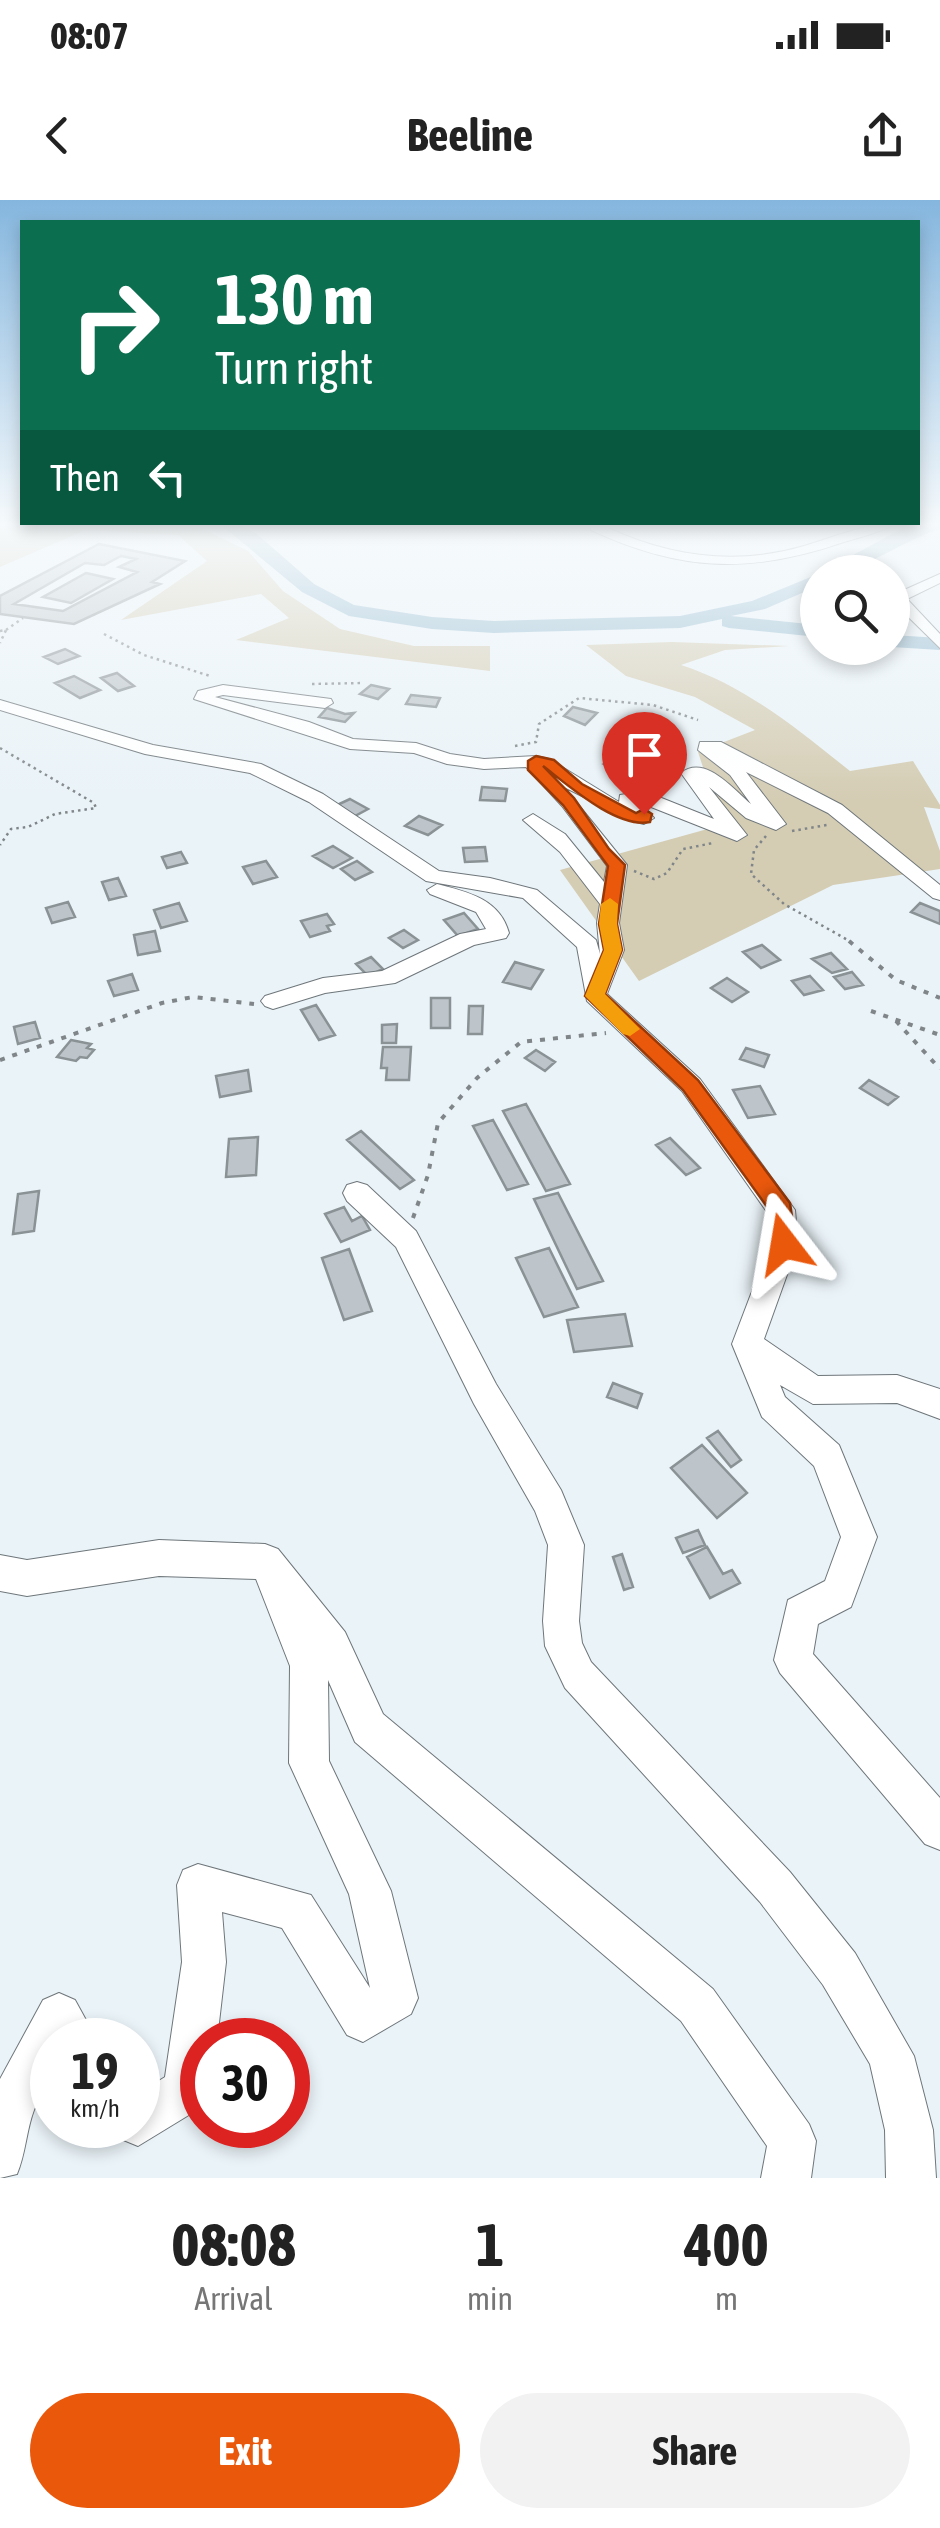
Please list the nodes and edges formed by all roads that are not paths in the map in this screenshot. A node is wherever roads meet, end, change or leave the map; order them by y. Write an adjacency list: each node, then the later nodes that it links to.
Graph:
1 (915, 616): 2 (street)
2 (940, 643)
3 (325, 703): 5 (street)
4 (0, 705): 7 (street)
5 (536, 761): 8 (street); 9 (street)
6 (533, 820): 9 (street)
7 (404, 857): 10 (street); 11 (street)
8 (940, 894)
9 (610, 902): 10 (street)
10 (595, 996): 13 (street)
11 (273, 1001)
12 (357, 1193): 22 (street)
13 (747, 1344): 14 (street); 17 (street)
14 (940, 1404)
15 (265, 1562): 16 (street); 19 (street); 21 (street)
16 (0, 1574)
17 (940, 1829)
18 (30, 2070): 20 (street)
19 (160, 2107)
20 (0, 2157)
21 (786, 2178)
22 (910, 2178)

